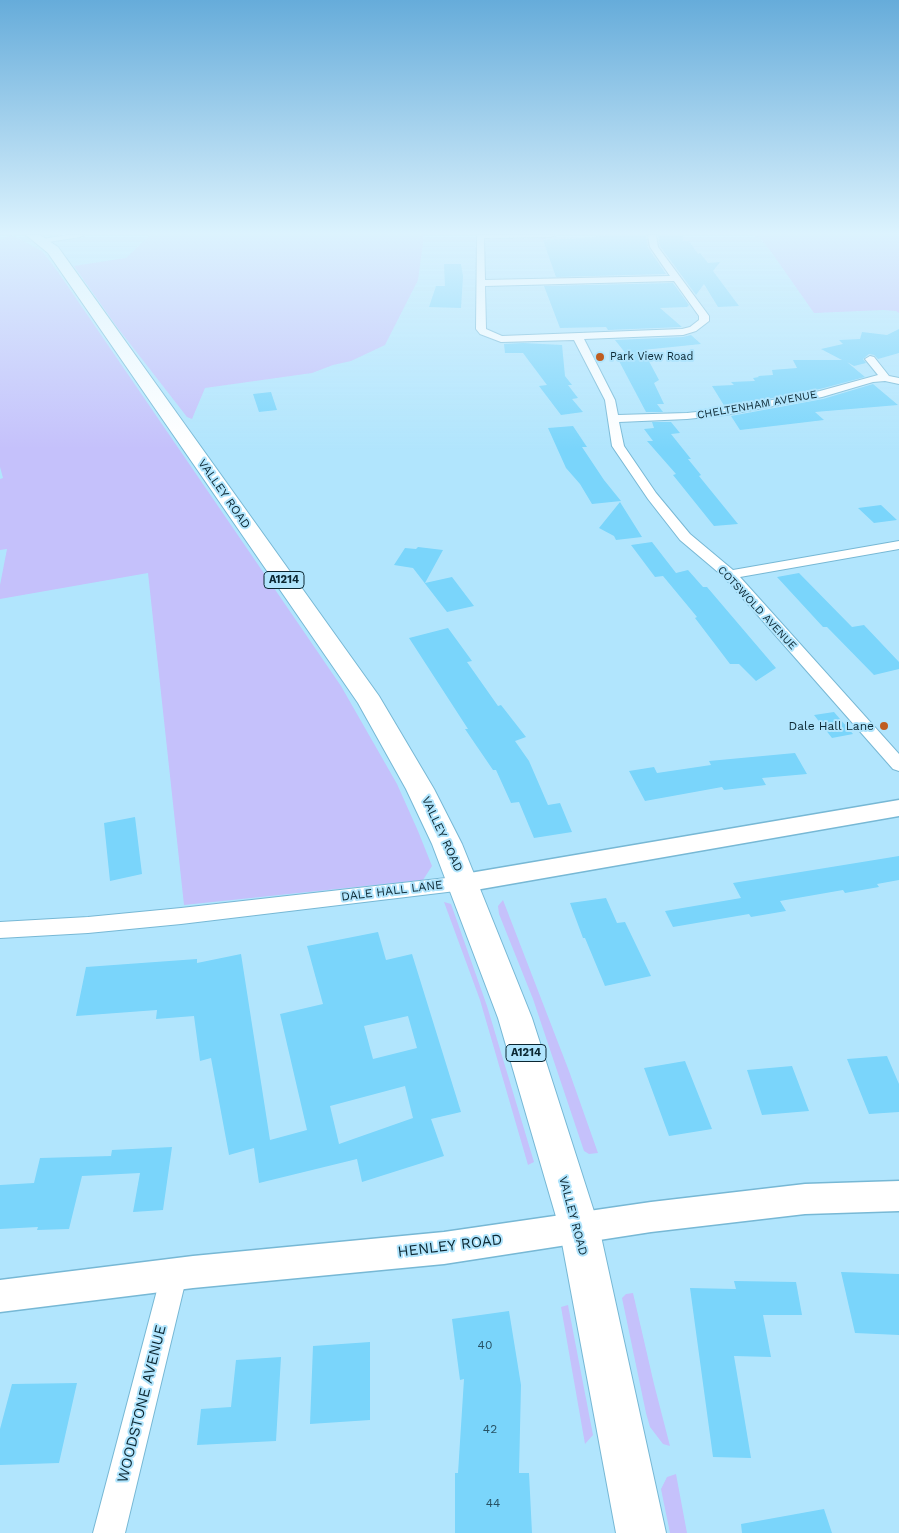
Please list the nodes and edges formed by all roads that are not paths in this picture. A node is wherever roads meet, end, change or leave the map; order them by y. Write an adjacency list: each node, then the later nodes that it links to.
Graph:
1 (92, 307): 13 (main road, VALLEY ROAD / A1214)
2 (481, 307): 4 (street)
3 (697, 307): 4 (street)
4 (578, 338): 8 (street, COTSWOLD AVENUE)
5 (870, 360): 6 (street)
6 (885, 378): 7 (street, CHELTENHAM AVENUE); 8 (street, CHELTENHAM AVENUE)
7 (899, 381)
8 (612, 419): 10 (street, COTSWOLD AVENUE)
9 (899, 545): 10 (street)
10 (730, 575): 11 (street, COTSWOLD AVENUE)
11 (899, 765)
12 (899, 808): 13 (street, DALE HALL LANE)
13 (464, 882): 14 (street, DALE HALL LANE); 16 (main road, VALLEY ROAD / A1214)
14 (0, 930)
15 (899, 1196): 16 (street, HENLEY ROAD)
16 (578, 1227): 17 (street, HENLEY ROAD); 20 (main road, VALLEY ROAD / A1214)
17 (174, 1275): 18 (street, HENLEY ROAD); 19 (street, WOODSTONE AVENUE)
18 (0, 1296)
19 (109, 1533)
20 (641, 1533)

